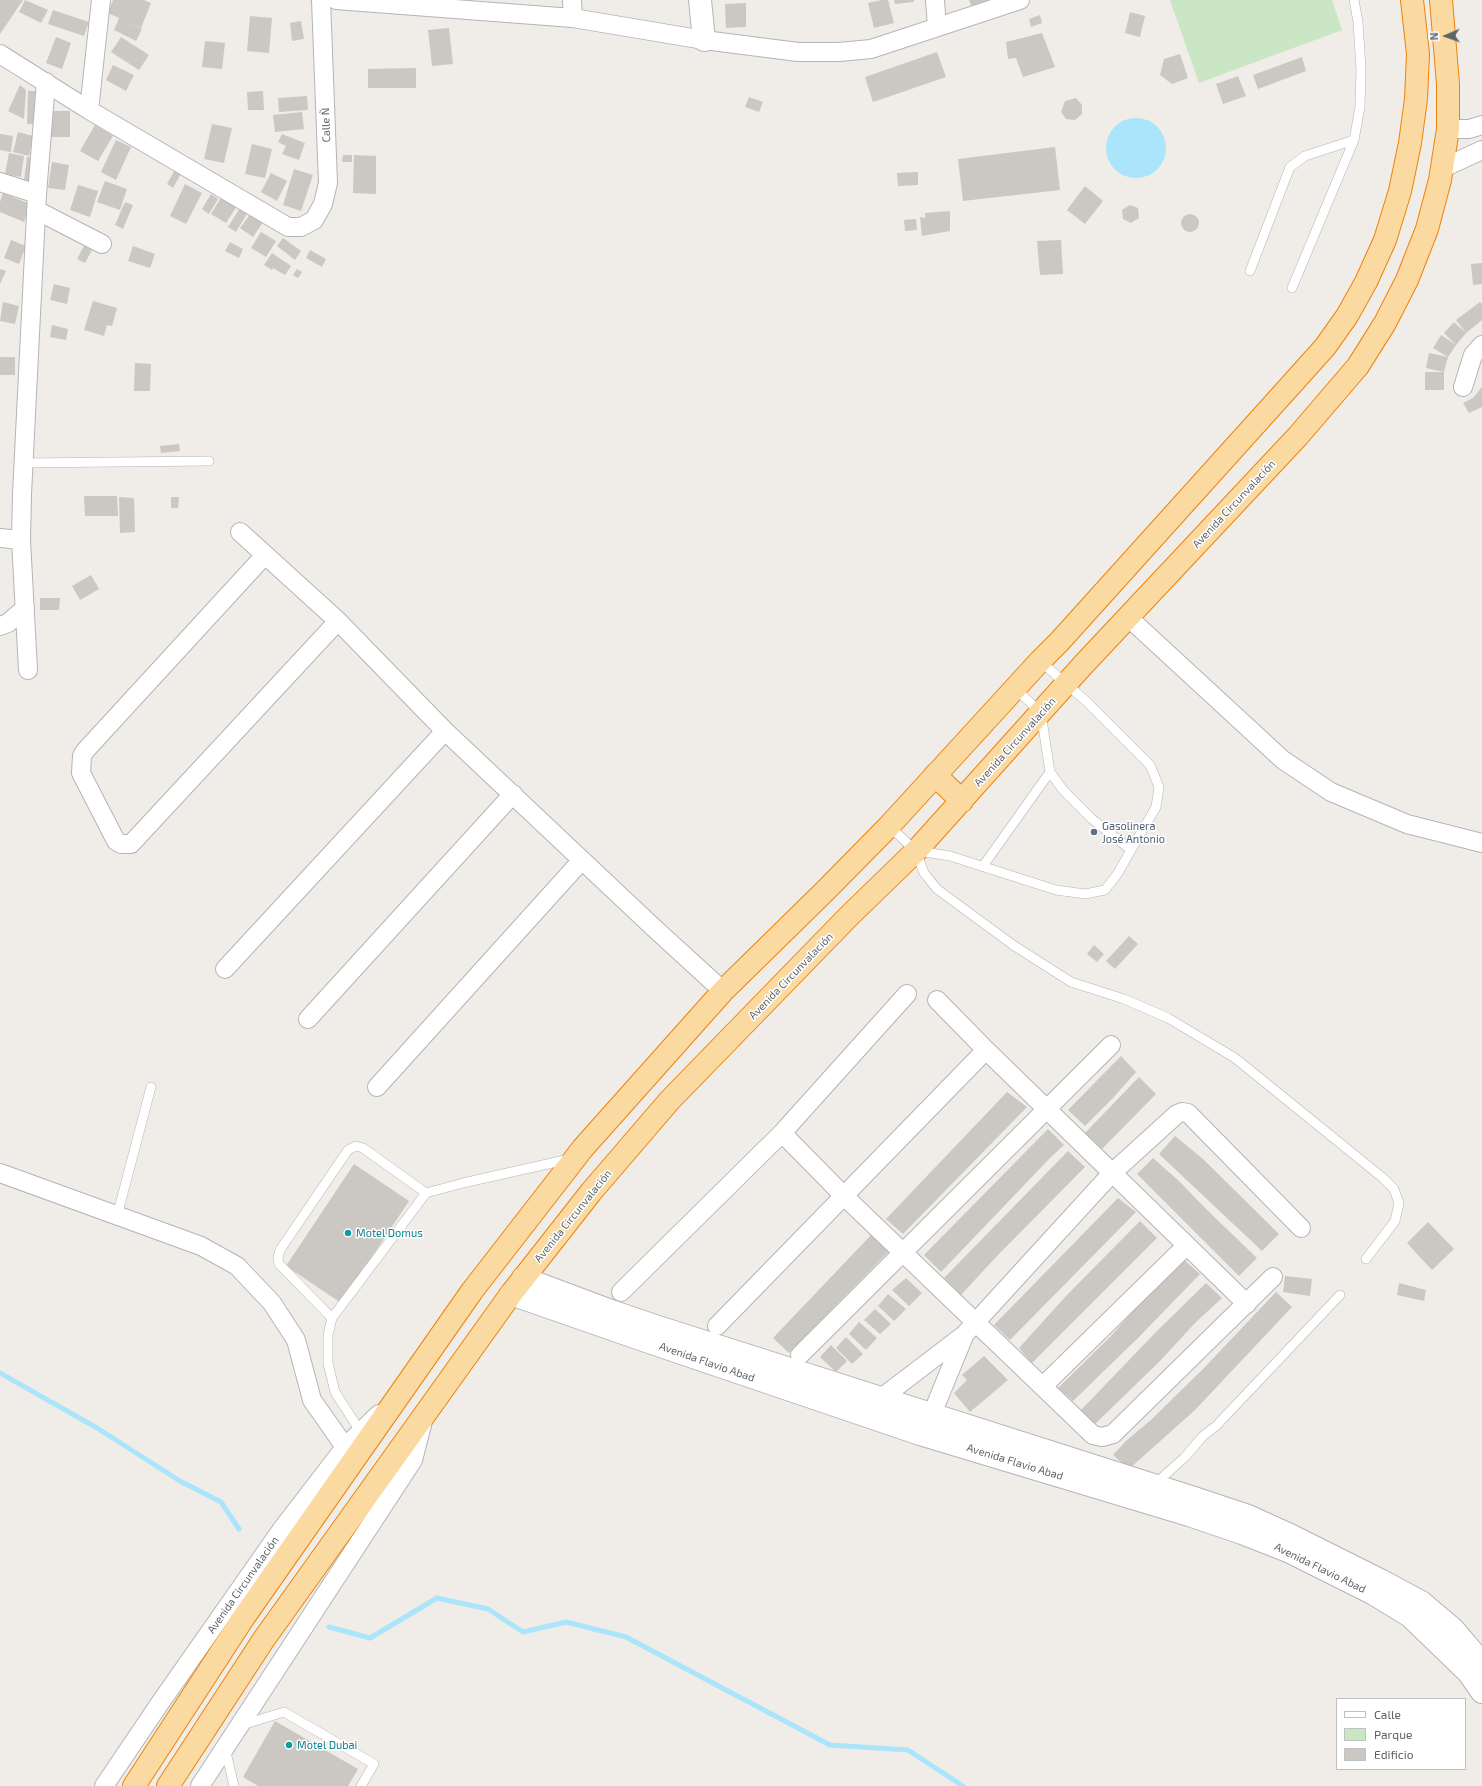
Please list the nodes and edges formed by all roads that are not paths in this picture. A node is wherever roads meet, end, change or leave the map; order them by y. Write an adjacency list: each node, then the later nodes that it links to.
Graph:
1 (101, 0): 15 (street)
2 (321, 0): 15 (street, Calle Ñ)
3 (336, 0): 10 (street)
4 (700, 0): 12 (street)
5 (934, 0): 11 (street)
6 (1020, 0): 11 (street)
7 (1354, 0): 18 (lane)
8 (1412, 0): 38 (highway, Avenida Circunvalación)
9 (1441, 0): 17 (highway, Avenida Circunvalación)
10 (573, 9): 12 (street)
11 (937, 27): 12 (street)
12 (704, 40)
13 (0, 54): 14 (street)
14 (46, 82): 15 (street); 22 (street)
15 (89, 110)
16 (1482, 125): 17 (street)
17 (1448, 129): 20 (highway, Avenida Circunvalación)
18 (1354, 140): 24 (lane); 25 (lane)
19 (1482, 150): 20 (street)
20 (1441, 169): 35 (highway, Avenida Circunvalación)
21 (0, 182): 22 (street)
22 (36, 202): 23 (street); 29 (street)
23 (102, 244)
24 (1250, 271)
25 (1292, 288)
26 (1482, 345): 27 (street)
27 (1462, 387)
28 (209, 461): 29 (lane)
29 (24, 463): 32 (street)
30 (240, 532): 33 (street)
31 (0, 538): 32 (street)
32 (21, 540): 34 (street)
33 (265, 555): 36 (street); 36 (street)
34 (25, 608): 37 (street); 41 (street)
35 (1128, 617): 40 (highway, Avenida Circunvalación); 51 (street)
36 (338, 620): 45 (street)
37 (0, 626)
38 (1060, 641): 39 (highway, Avenida Circunvalación); 40 (highway)
39 (1040, 661): 42 (lane); 43 (highway, Avenida Circunvalación)
40 (1083, 665): 42 (highway, Avenida Circunvalación)
41 (28, 670)
42 (1066, 684): 44 (highway, Avenida Circunvalación); 52 (lane)
43 (1015, 688): 44 (lane); 47 (highway, Avenida Circunvalación)
44 (1041, 713): 46 (lane); 49 (highway, Avenida Circunvalación)
45 (445, 731): 48 (street); 58 (street)
46 (1050, 772): 52 (lane); 55 (lane)
47 (935, 775): 49 (highway); 50 (highway, Avenida Circunvalación)
48 (513, 794): 54 (street); 62 (street)
49 (962, 801): 53 (highway, Avenida Circunvalación)
50 (889, 826): 53 (lane); 56 (highway, Avenida Circunvalación)
51 (1482, 843)
52 (1131, 850): 55 (lane)
53 (916, 851): 55 (lane); 57 (highway, Avenida Circunvalación); 78 (lane)
54 (582, 860): 59 (street); 66 (street)
55 (983, 866)
56 (826, 890): 57 (highway); 59 (highway, Avenida Circunvalación)
57 (849, 916): 80 (highway, Avenida Circunvalación)
58 (225, 969)
59 (723, 991): 69 (highway, Avenida Circunvalación)
60 (907, 994): 68 (street)
61 (937, 1000): 64 (street)
62 (308, 1019)
63 (1111, 1045): 67 (street)
64 (986, 1050): 67 (street); 73 (street)
65 (151, 1087): 74 (lane)
66 (377, 1087)
67 (1047, 1108): 71 (street); 77 (street)
68 (782, 1134): 73 (street); 81 (street)
69 (583, 1148): 72 (lane); 90 (highway, Avenida Circunvalación)
70 (0, 1173): 74 (street)
71 (1112, 1173): 75 (street); 76 (street); 85 (street)
72 (426, 1193): 84 (lane); 84 (lane)
73 (844, 1196): 77 (street); 86 (street)
74 (117, 1216): 96 (street)
75 (1301, 1228)
76 (1186, 1246): 83 (street); 89 (street)
77 (903, 1252): 85 (street); 88 (street)
78 (1366, 1259)
79 (1273, 1277): 83 (street)
80 (517, 1286): 91 (street, Avenida Flavio Abad); 92 (highway, Avenida Circunvalación)
81 (621, 1292)
82 (1340, 1295): 97 (lane)
83 (1247, 1304): 89 (street)
84 (332, 1318): 94 (lane)
85 (975, 1321): 87 (street); 89 (street)
86 (717, 1326)
87 (964, 1336): 91 (street); 93 (street)
88 (800, 1355)
89 (1043, 1386)
90 (398, 1398): 94 (street, Avenida Circunvalación); 103 (highway, Avenida Circunvalación)
91 (876, 1408): 93 (street, Avenida Flavio Abad); 95 (street, Avenida Flavio Abad)
92 (425, 1413): 100 (street, Avenida Circunvalación); 104 (highway, Avenida Circunvalación)
93 (932, 1414): 95 (street); 97 (street, Avenida Flavio Abad)
94 (360, 1432): 96 (street, Avenida Circunvalación)
95 (920, 1434): 99 (street, Avenida Flavio Abad)
96 (345, 1447): 102 (street, Avenida Circunvalación)
97 (1154, 1485): 98 (street, Avenida Flavio Abad)
98 (1482, 1662)
99 (1482, 1692)
100 (239, 1726): 101 (street, Avenida Circunvalación); 107 (lane)
101 (225, 1748): 105 (street, Avenida Circunvalación); 106 (lane)
102 (104, 1786)
103 (134, 1786)
104 (168, 1786)
105 (200, 1786)
106 (234, 1786)
107 (361, 1786)

